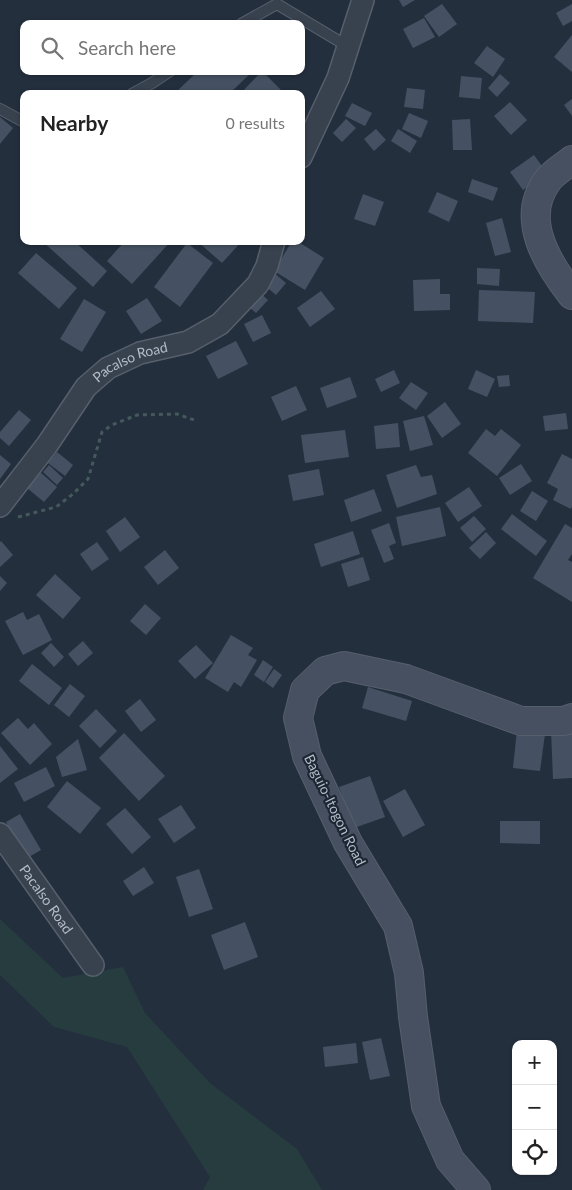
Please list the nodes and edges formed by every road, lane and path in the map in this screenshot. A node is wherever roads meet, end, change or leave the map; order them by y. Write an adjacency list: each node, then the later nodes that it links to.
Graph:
1 (363, 0): 4 (street)
2 (280, 2): 3 (lane); 4 (lane)
3 (249, 20)
4 (347, 46): 9 (street)
5 (164, 75): 6 (lane)
6 (139, 90)
7 (0, 109): 8 (lane)
8 (20, 120)
9 (305, 148)
10 (572, 160): 12 (main road)
11 (273, 245): 14 (street, Pacalso Road)
12 (572, 295)
13 (194, 420): 14 (path)
14 (7, 512)
15 (572, 718): 18 (main road, Baguio-Itogon Road)
16 (0, 834): 17 (street, Pacalso Road)
17 (93, 964)
18 (476, 1190)

